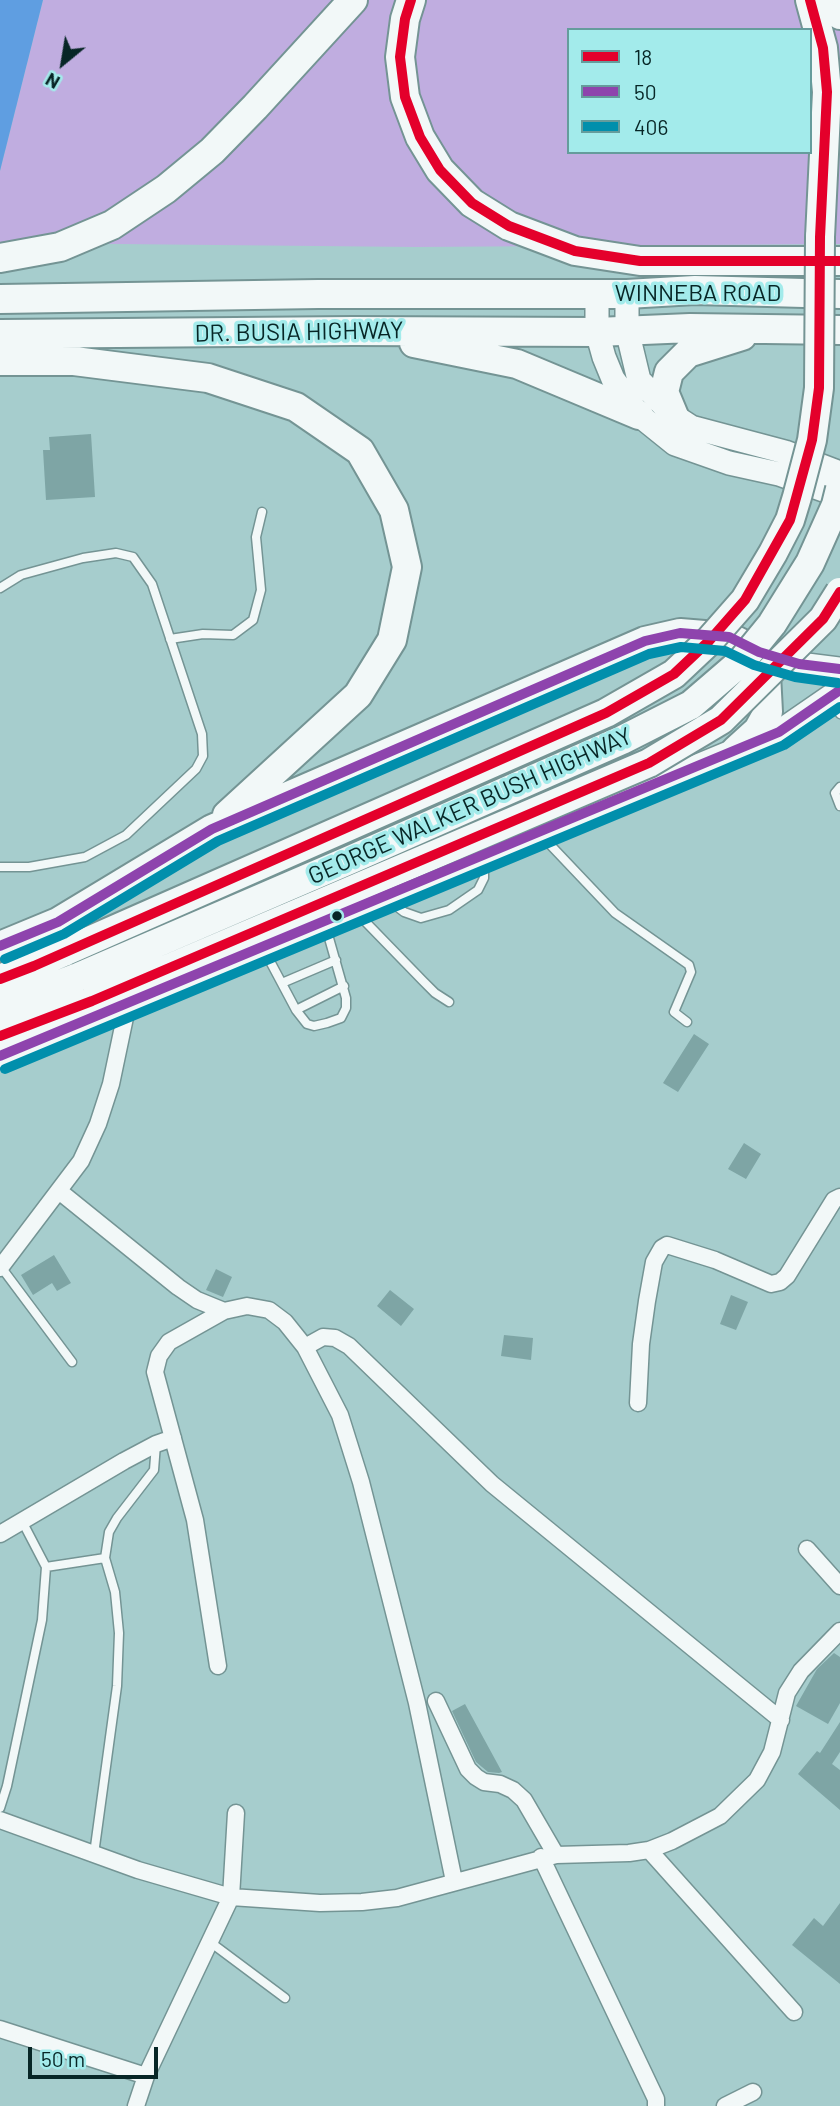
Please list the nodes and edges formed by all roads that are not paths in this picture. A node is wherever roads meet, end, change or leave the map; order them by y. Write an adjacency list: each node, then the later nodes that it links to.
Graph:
1 (353, 0): 6 (highway)
2 (411, 0): 7 (highway)
3 (810, 0): 44 (highway, GEORGE WALKER BUSH HIGHWAY, bridge)
4 (835, 0): 5 (highway)
5 (840, 15)
6 (0, 258)
7 (840, 261)
8 (597, 293): 10 (highway, WINNEBA ROAD); 11 (highway, DR. BUSIA HIGHWAY); 16 (street)
9 (840, 293): 10 (highway, WINNEBA ROAD)
10 (627, 294): 13 (street)
11 (0, 299)
12 (765, 329): 13 (highway, WINNEBA ROAD); 14 (highway, WINNEBA ROAD); 20 (highway)
13 (627, 330): 16 (highway, WINNEBA ROAD); 20 (street)
14 (840, 330)
15 (353, 331): 16 (highway, DR. BUSIA HIGHWAY); 17 (highway, DR. BUSIA HIGHWAY); 19 (highway)
16 (597, 332): 19 (street)
17 (0, 334)
18 (0, 361): 34 (highway)
19 (639, 415): 23 (street)
20 (674, 416): 21 (street)
21 (840, 473)
22 (840, 489): 47 (highway, GEORGE WALKER BUSH HIGHWAY, bridge)
23 (840, 496)
24 (262, 512): 27 (lane)
25 (0, 588): 27 (lane)
26 (840, 592): 47 (highway, bridge)
27 (170, 639): 37 (lane)
28 (759, 652): 29 (street); 31 (highway); 34 (highway)
29 (840, 668)
30 (837, 701): 31 (street, GEORGE WALKER BUSH HIGHWAY)
31 (736, 750): 35 (street, GEORGE WALKER BUSH HIGHWAY)
32 (840, 787): 33 (lane)
33 (840, 806)
34 (212, 829): 41 (highway)
35 (538, 832): 36 (street, GEORGE WALKER BUSH HIGHWAY); 52 (lane)
36 (484, 855): 38 (street, GEORGE WALKER BUSH HIGHWAY); 38 (lane)
37 (0, 867)
38 (384, 896): 39 (street, GEORGE WALKER BUSH HIGHWAY)
39 (353, 909): 40 (street, GEORGE WALKER BUSH HIGHWAY); 48 (lane)
40 (324, 921): 42 (street, GEORGE WALKER BUSH HIGHWAY); 43 (lane)
41 (0, 946)
42 (263, 947): 45 (lane); 49 (street, GEORGE WALKER BUSH HIGHWAY)
43 (336, 960): 45 (lane); 46 (lane)
44 (0, 979)
45 (282, 983): 51 (lane)
46 (344, 986): 51 (lane); 51 (lane)
47 (85, 989): 50 (highway, GEORGE WALKER BUSH HIGHWAY); 53 (highway)
48 (449, 1002)
49 (128, 1003): 54 (street, GEORGE WALKER BUSH HIGHWAY); 55 (street)
50 (0, 1007)
51 (296, 1010)
52 (687, 1022)
53 (0, 1036)
54 (0, 1056)
55 (59, 1191): 57 (street); 58 (street)
56 (840, 1197): 61 (street)
57 (1, 1267): 60 (lane)
58 (224, 1311): 59 (street); 62 (street)
59 (305, 1347): 73 (street); 80 (street)
60 (72, 1362)
61 (638, 1404)
62 (173, 1438): 63 (street); 71 (street)
63 (156, 1444): 64 (street); 67 (lane)
64 (22, 1521): 65 (street); 68 (lane)
65 (0, 1534)
66 (807, 1549): 69 (street)
67 (105, 1558): 68 (lane); 78 (lane)
68 (46, 1567): 74 (lane)
69 (840, 1586)
70 (840, 1631): 73 (street)
71 (218, 1666)
72 (436, 1701): 79 (street)
73 (781, 1720): 77 (street)
74 (0, 1808)
75 (236, 1813): 81 (street)
76 (0, 1820): 78 (street)
77 (649, 1850): 79 (street); 84 (street)
78 (94, 1854): 81 (street)
79 (548, 1856): 80 (street); 89 (street)
80 (454, 1881): 81 (street)
81 (230, 1897): 82 (street)
82 (210, 1942): 83 (lane); 86 (street)
83 (285, 1998)
84 (794, 2012)
85 (0, 2028): 86 (street)
86 (146, 2076): 88 (street)
87 (753, 2092): 90 (street)
88 (136, 2106)
89 (656, 2106)
90 (725, 2106)

